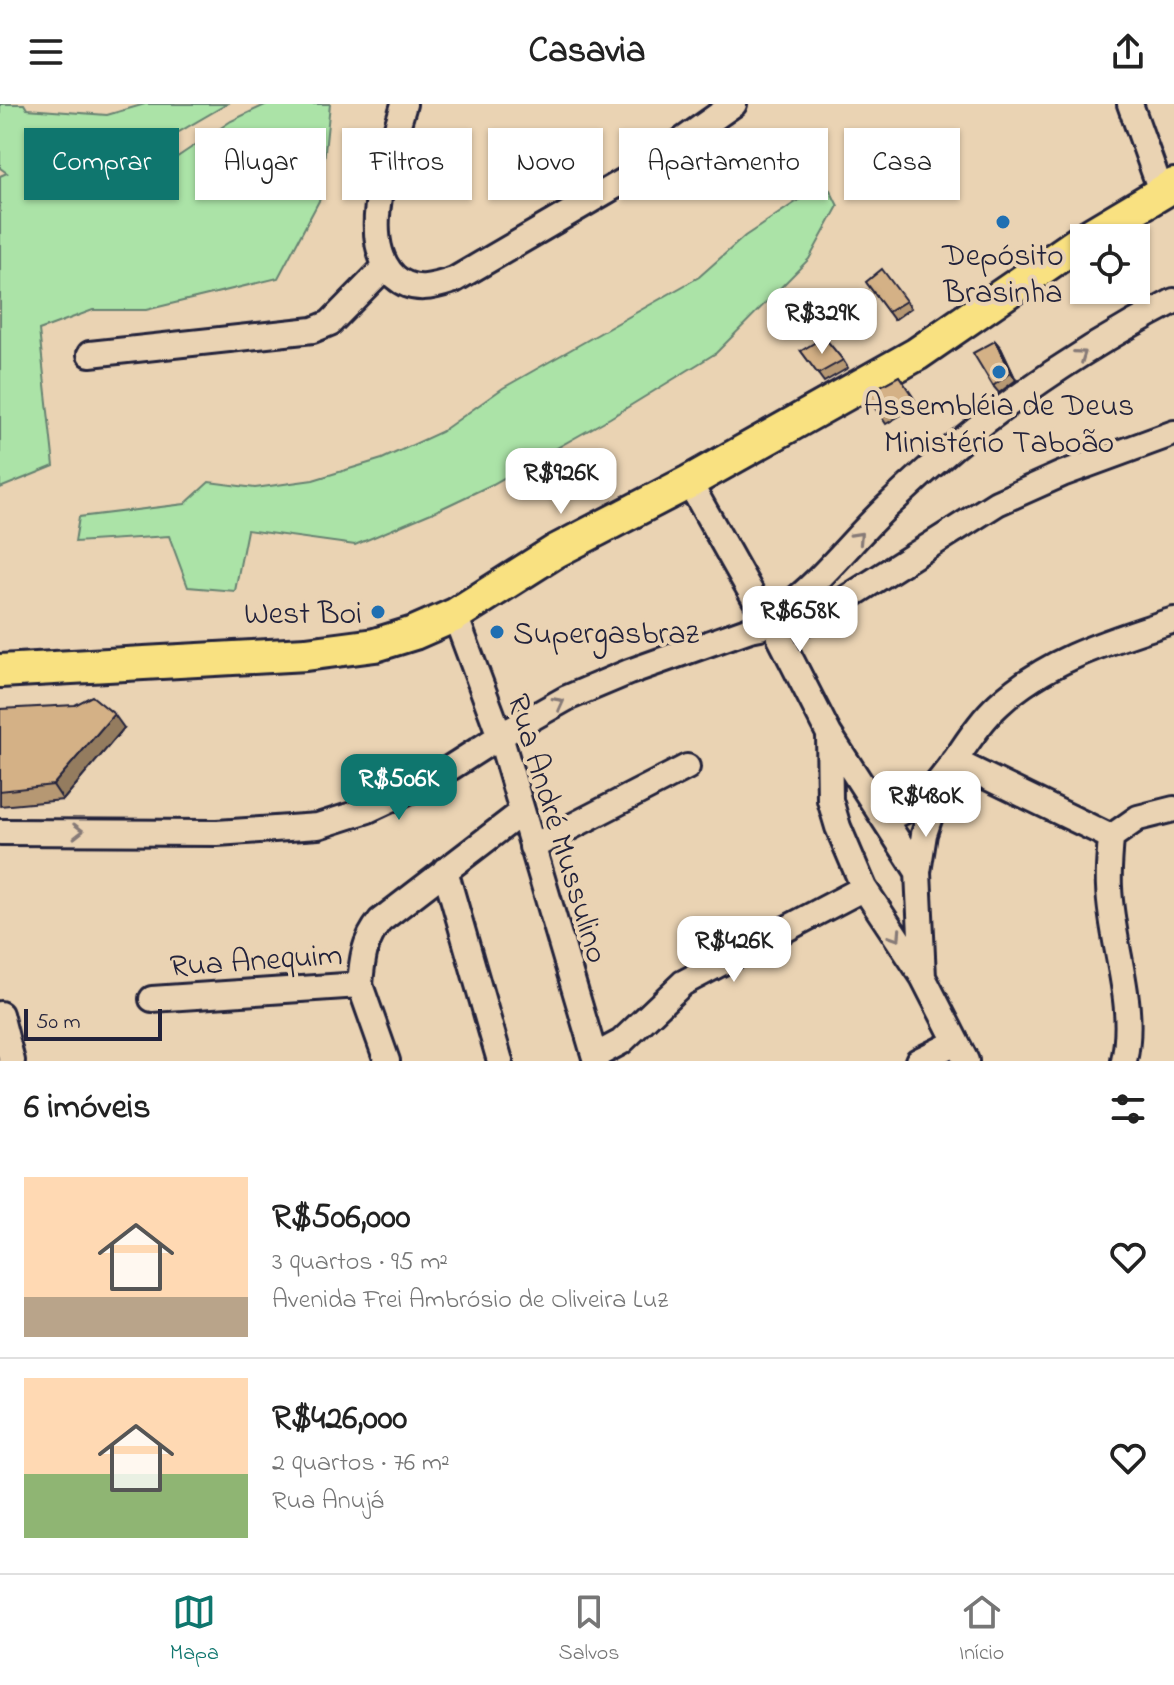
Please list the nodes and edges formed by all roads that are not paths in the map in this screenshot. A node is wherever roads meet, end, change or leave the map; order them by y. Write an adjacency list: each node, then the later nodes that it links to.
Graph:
1 (404, 104): 7 (street)
2 (734, 104): 7 (street)
3 (1130, 104): 4 (street)
4 (1168, 188): 5 (main road)
5 (1108, 224)
6 (1070, 248): 11 (main road)
7 (385, 267): 9 (street)
8 (1174, 301): 14 (street, one-way to 8)
9 (90, 354)
10 (1174, 433): 14 (street)
11 (689, 482): 12 (main road); 14 (street)
12 (455, 615): 15 (main road); 17 (street, Rua André Mussulino)
13 (1174, 620): 19 (street)
14 (775, 622): 16 (street); 17 (street, one-way to 14)
15 (0, 671)
16 (829, 734): 22 (street); 28 (street)
17 (500, 736): 21 (street, Rua André Mussulino); 23 (street, one-way to 17)
18 (687, 767): 25 (street)
19 (948, 769): 22 (street); 24 (street); 27 (street)
20 (1174, 809): 24 (street)
21 (522, 812): 25 (street, Rua André Mussulino); 26 (street, Rua Anequim)
22 (885, 818): 27 (street)
23 (0, 832)
24 (1111, 837): 39 (street)
25 (532, 847): 34 (street, Rua André Mussulino)
26 (445, 870): 30 (street, Rua Anequim); 37 (street)
27 (918, 872): 29 (street)
28 (864, 888): 29 (street, one-way to 29); 34 (street)
29 (923, 977): 33 (street)
30 (360, 985): 31 (street, Rua Anequim); 36 (street)
31 (152, 999)
32 (2, 1016): 35 (street)
33 (961, 1051): 38 (street)
34 (595, 1058)
35 (12, 1061)
36 (387, 1061)
37 (500, 1061)
38 (918, 1061)
39 (1124, 1061)

